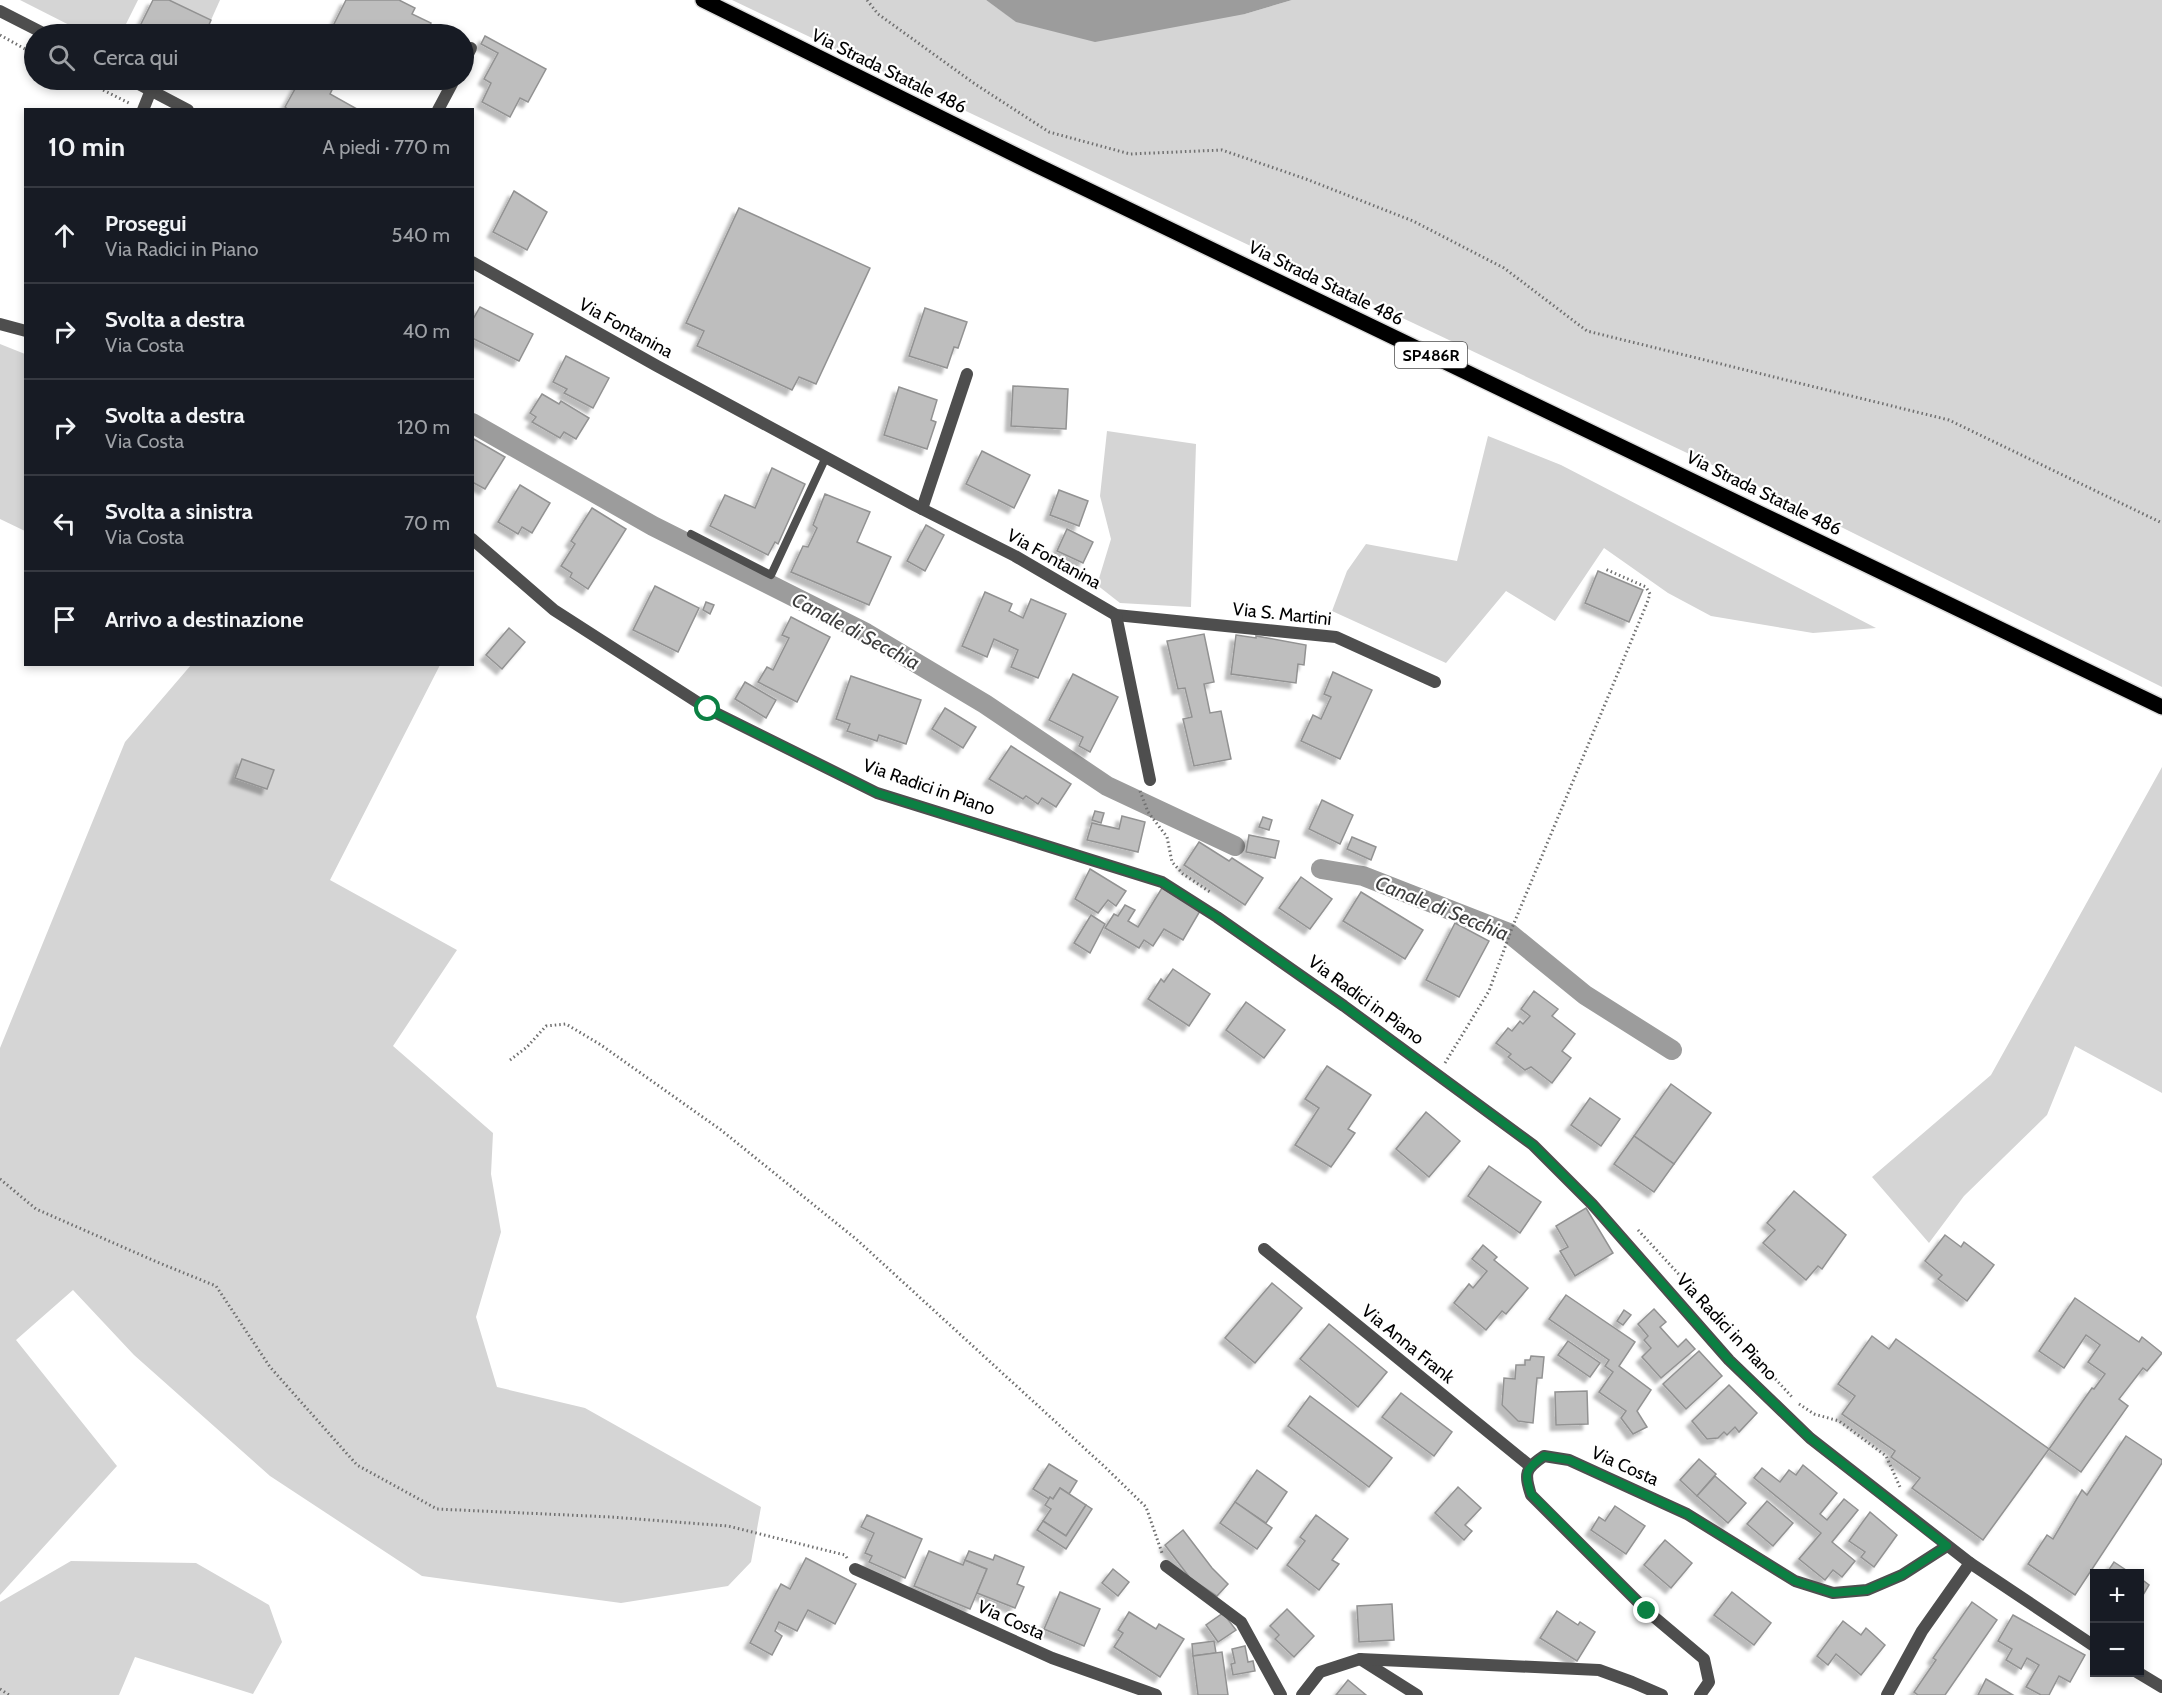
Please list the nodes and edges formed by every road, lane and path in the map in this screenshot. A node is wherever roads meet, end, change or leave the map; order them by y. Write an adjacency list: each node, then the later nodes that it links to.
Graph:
1 (702, 0): 26 (main road, Via Strada Statale 486 / SP486R)
2 (867, 0): 20 (path)
3 (0, 11): 4 (street)
4 (25, 24)
5 (0, 34): 6 (path)
6 (24, 48)
7 (103, 90): 10 (path)
8 (151, 90): 11 (street); 12 (street)
9 (449, 90): 13 (street)
10 (141, 108)
11 (143, 108)
12 (184, 108)
13 (439, 108)
14 (474, 263): 18 (street, Via Fontanina)
15 (0, 324): 16 (street)
16 (24, 330)
17 (967, 374): 19 (street)
18 (826, 457): 19 (street, Via Fontanina); 21 (lane)
19 (922, 509): 24 (street, Via Fontanina)
20 (2162, 523)
21 (691, 534)
22 (474, 541): 30 (street, Via Radici in Piano)
23 (1605, 569): 30 (path)
24 (1116, 615): 25 (street, Via S. Martini); 27 (street)
25 (1435, 682)
26 (2162, 707)
27 (1144, 781): 28 (path)
28 (1148, 812)
29 (510, 1060): 36 (path)
30 (1437, 1074): 34 (street, Via Radici in Piano)
31 (0, 1179): 37 (path)
32 (1264, 1249): 33 (street, Via Anna Frank)
33 (1530, 1466): 34 (street, Via Costa); 49 (street)
34 (1947, 1546): 35 (street, Via Radici in Piano)
35 (1970, 1563): 38 (street, Via Radici in Piano); 50 (street)
36 (1166, 1566): 45 (street)
37 (855, 1569): 44 (street, Via Costa)
38 (2090, 1643)
39 (1360, 1659): 46 (street); 47 (street); 48 (street)
40 (2144, 1676): 41 (street)
41 (2162, 1687)
42 (0, 1689): 43 (path)
43 (9, 1695)
44 (1156, 1695)
45 (1281, 1695)
46 (1302, 1695)
47 (1417, 1695)
48 (1662, 1695)
49 (1701, 1695)
50 (1887, 1695)

